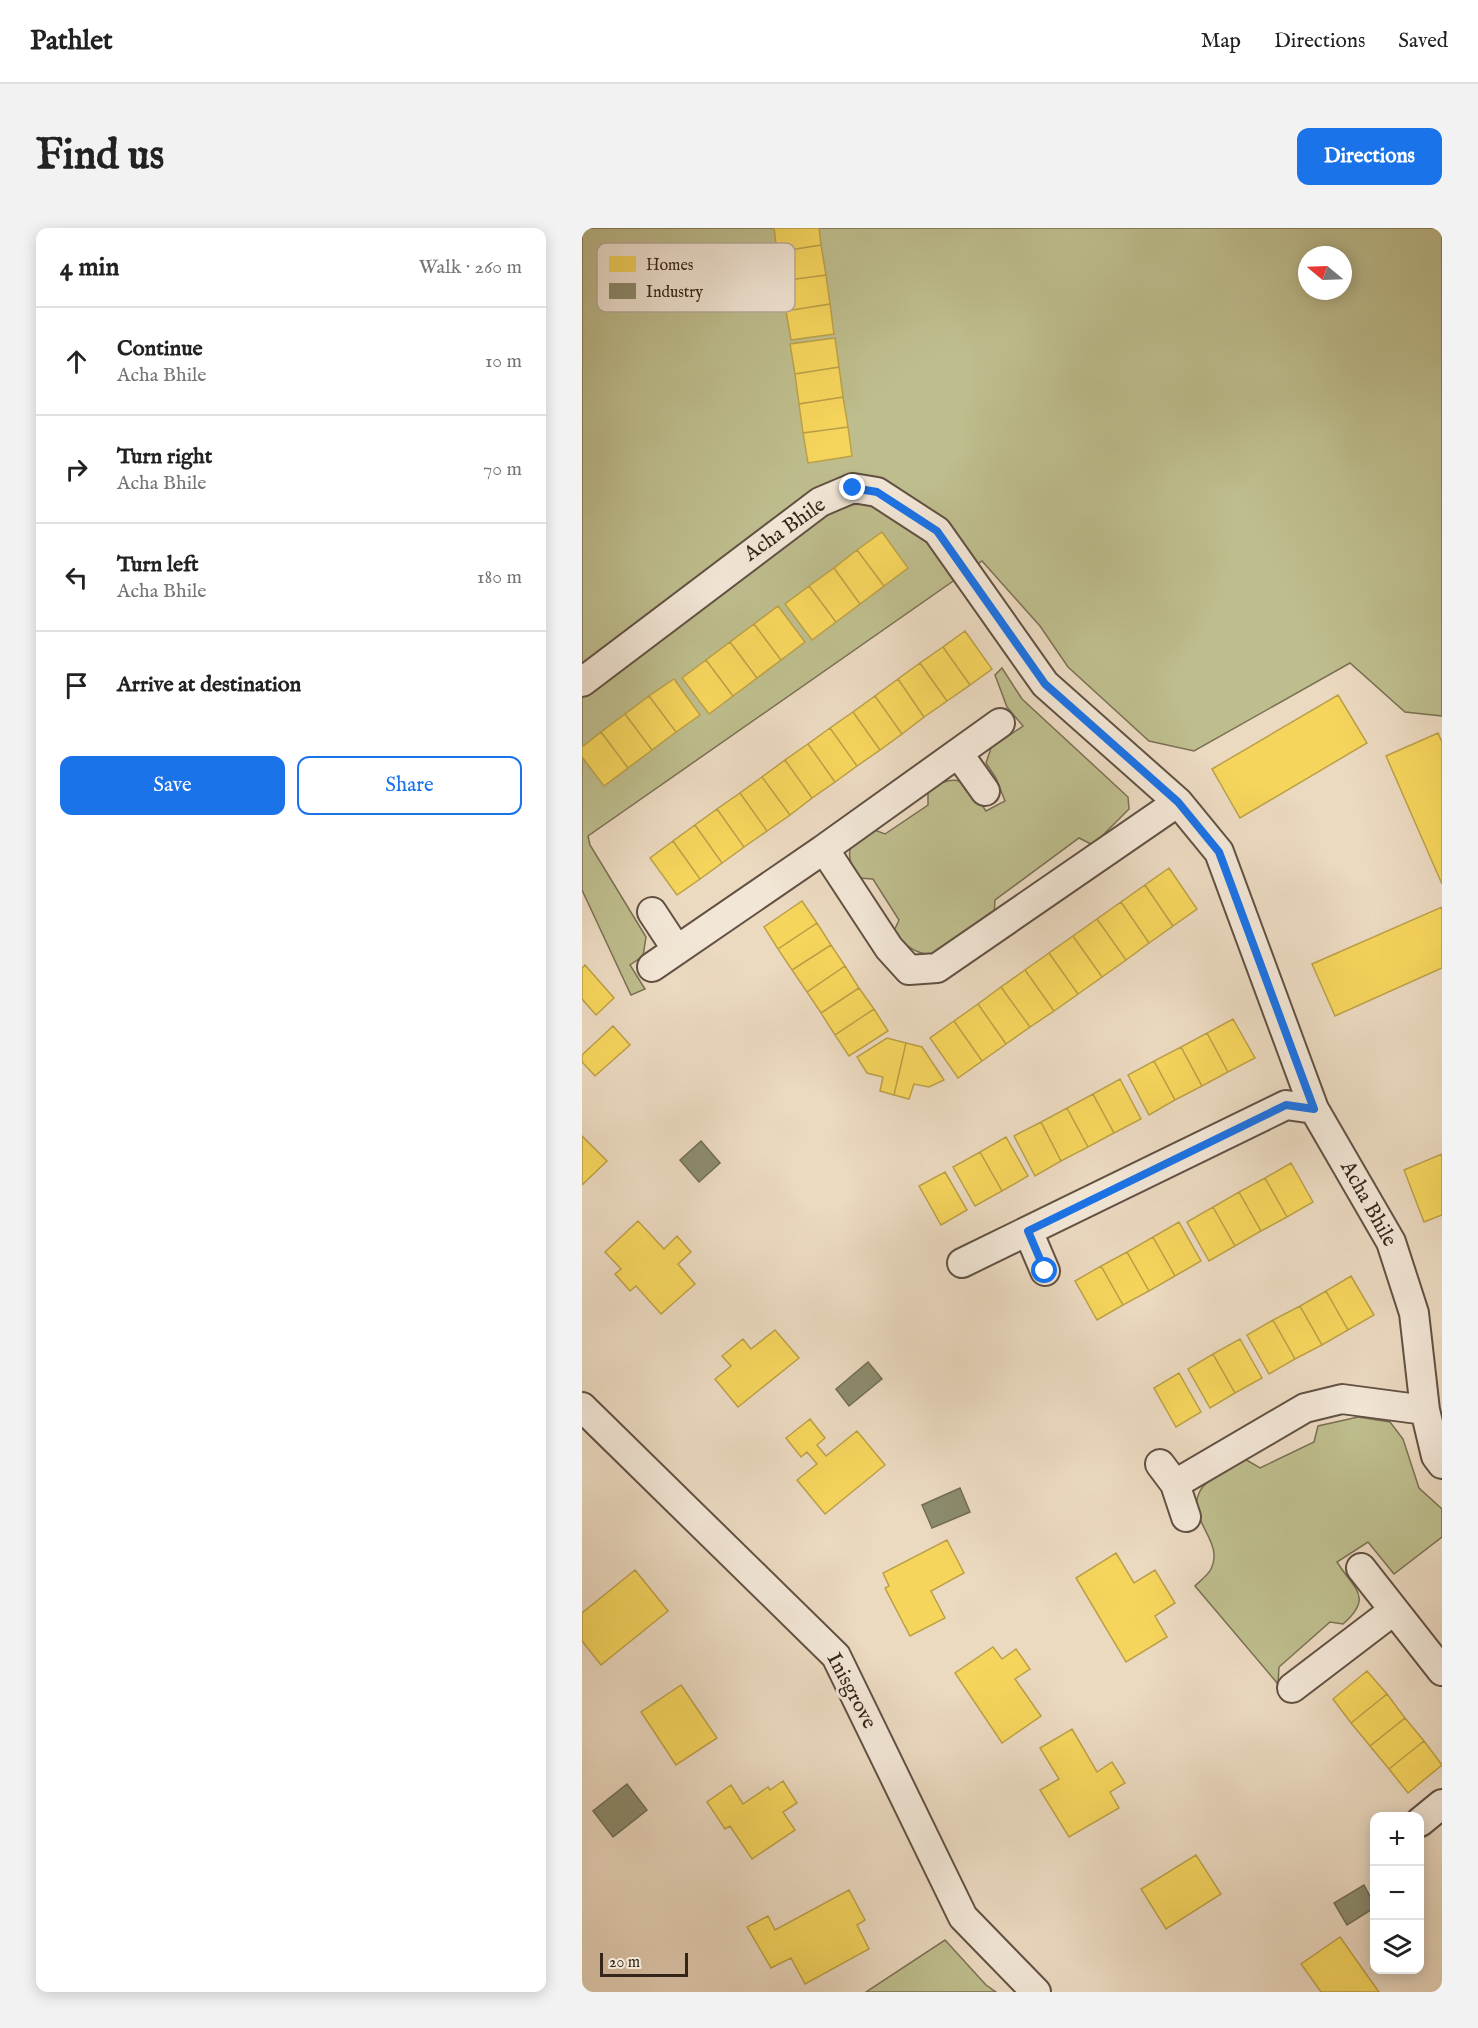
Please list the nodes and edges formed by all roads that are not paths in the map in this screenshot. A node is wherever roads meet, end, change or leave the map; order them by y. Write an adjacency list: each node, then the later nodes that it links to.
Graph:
1 (582, 682): 5 (street, Acha Bhile)
2 (1000, 723): 3 (street)
3 (958, 753): 4 (street); 6 (street)
4 (985, 791)
5 (1178, 802): 6 (street); 10 (street, Acha Bhile)
6 (824, 849): 8 (street)
7 (652, 912): 8 (street)
8 (677, 950): 9 (street)
9 (652, 967)
10 (1314, 1109): 11 (street); 15 (street, Acha Bhile)
11 (1028, 1231): 12 (street); 13 (street)
12 (962, 1263)
13 (1045, 1271)
14 (582, 1407): 24 (street, Inisgrove)
15 (1425, 1410): 16 (street, Acha Bhile); 17 (street)
16 (1442, 1464)
17 (1186, 1517)
18 (1361, 1568): 19 (street)
19 (1393, 1611): 20 (street); 21 (street)
20 (1442, 1671)
21 (1292, 1688)
22 (1442, 1804): 23 (street)
23 (1424, 1819)
24 (1036, 1992)

